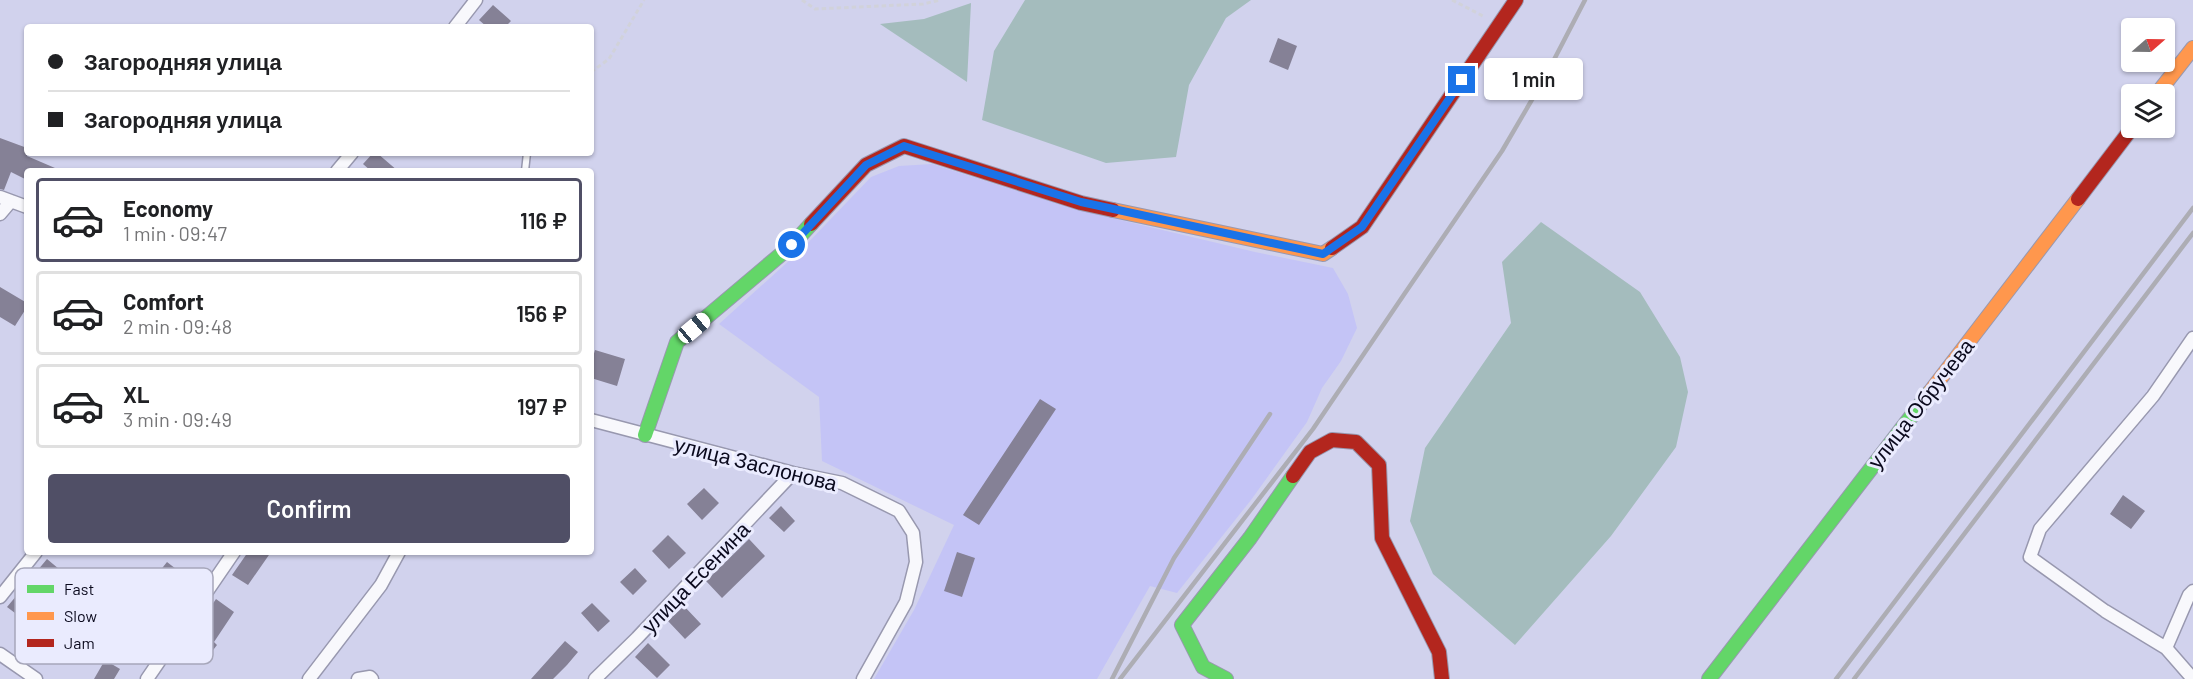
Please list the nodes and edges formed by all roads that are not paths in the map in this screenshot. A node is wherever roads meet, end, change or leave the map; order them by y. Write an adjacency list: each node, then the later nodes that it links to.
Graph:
1 (476, 0): 3 (street)
2 (1516, 0): 14 (street)
3 (457, 24)
4 (2193, 48): 5 (street)
5 (2165, 84)
6 (2124, 138): 36 (street, улица Обручева)
7 (350, 156): 8 (street)
8 (340, 168)
9 (5, 199): 10 (street); 11 (street)
10 (24, 206)
11 (0, 214)
12 (2193, 338): 24 (street)
13 (594, 421): 14 (street, улица Заслонова)
14 (645, 435): 15 (street, улица Заслонова)
15 (793, 473): 32 (street, улица Есенина); 33 (street, улица Заслонова)
16 (34, 555): 19 (street)
17 (232, 555): 21 (street)
18 (397, 555): 29 (street)
19 (23, 568)
20 (15, 578): 23 (street)
21 (213, 583)
22 (2193, 591): 24 (street)
23 (0, 597)
24 (2166, 648): 37 (street)
25 (0, 654): 27 (street)
26 (157, 664): 28 (street)
27 (36, 679)
28 (147, 679)
29 (309, 679)
30 (358, 679): 31 (street)
31 (372, 679)
32 (595, 679)
33 (863, 679)
34 (1226, 679): 35 (street)
35 (1442, 679)
36 (1708, 679)
37 (2193, 679)

